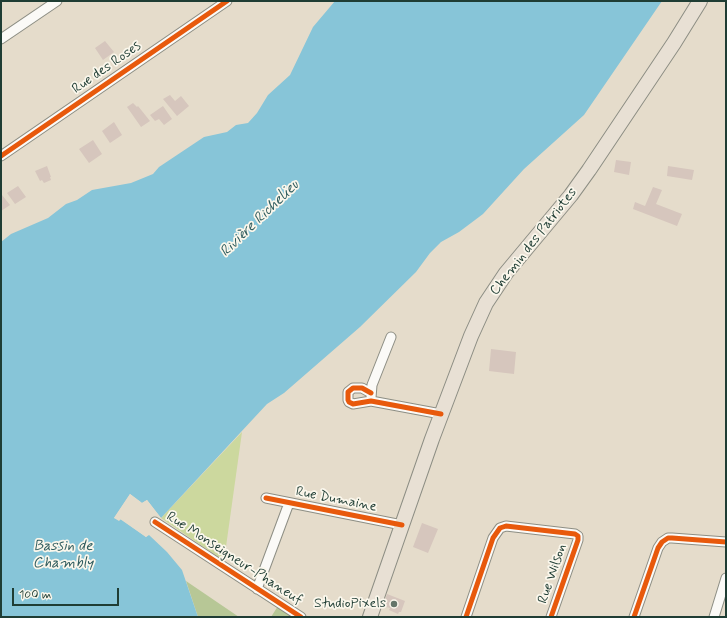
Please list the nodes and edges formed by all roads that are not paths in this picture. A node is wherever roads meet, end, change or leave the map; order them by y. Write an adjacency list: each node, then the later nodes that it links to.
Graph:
1 (57, 1): 4 (street)
2 (227, 1): 5 (street, Rue des Roses)
3 (700, 1): 7 (main road, Chemin des Patriotes)
4 (1, 40)
5 (2, 154)
6 (390, 337): 7 (street)
7 (441, 414): 11 (main road, Chemin des Patriotes)
8 (266, 498): 9 (street, Rue Dumaine)
9 (289, 502): 11 (street, Rue Dumaine); 14 (street, Rue Dumaine)
10 (155, 522): 14 (street, Rue Monseigneur-Phaneuf)
11 (402, 525): 16 (main road, Chemin des Patriotes)
12 (726, 542): 19 (street)
13 (726, 578): 20 (street)
14 (257, 589): 15 (street, Rue Monseigneur-Phaneuf)
15 (301, 617)
16 (370, 617)
17 (466, 617): 18 (street, Rue Wilson)
18 (551, 617)
19 (634, 617)
20 (714, 617)

